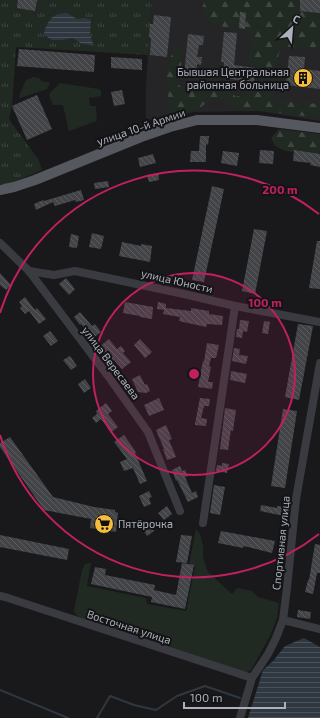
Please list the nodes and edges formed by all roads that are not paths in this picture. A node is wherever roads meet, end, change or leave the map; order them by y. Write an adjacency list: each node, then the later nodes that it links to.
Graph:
1 (320, 128): 2 (main road, улица 10-й Армии)
2 (0, 190)
3 (0, 243): 4 (street, улица Вересаева)
4 (28, 271): 5 (street, улица Юности); 8 (street, улица Вересаева)
5 (234, 306): 6 (street, улица Юности); 9 (street)
6 (320, 322)
7 (320, 363): 11 (street, Спортивная улица)
8 (180, 511)
9 (203, 523)
10 (0, 596): 13 (street, Восточная улица)
11 (282, 620): 12 (street); 13 (street, Спортивная улица)
12 (320, 629)
13 (252, 678): 14 (street, Спортивная улица)
14 (240, 718)

